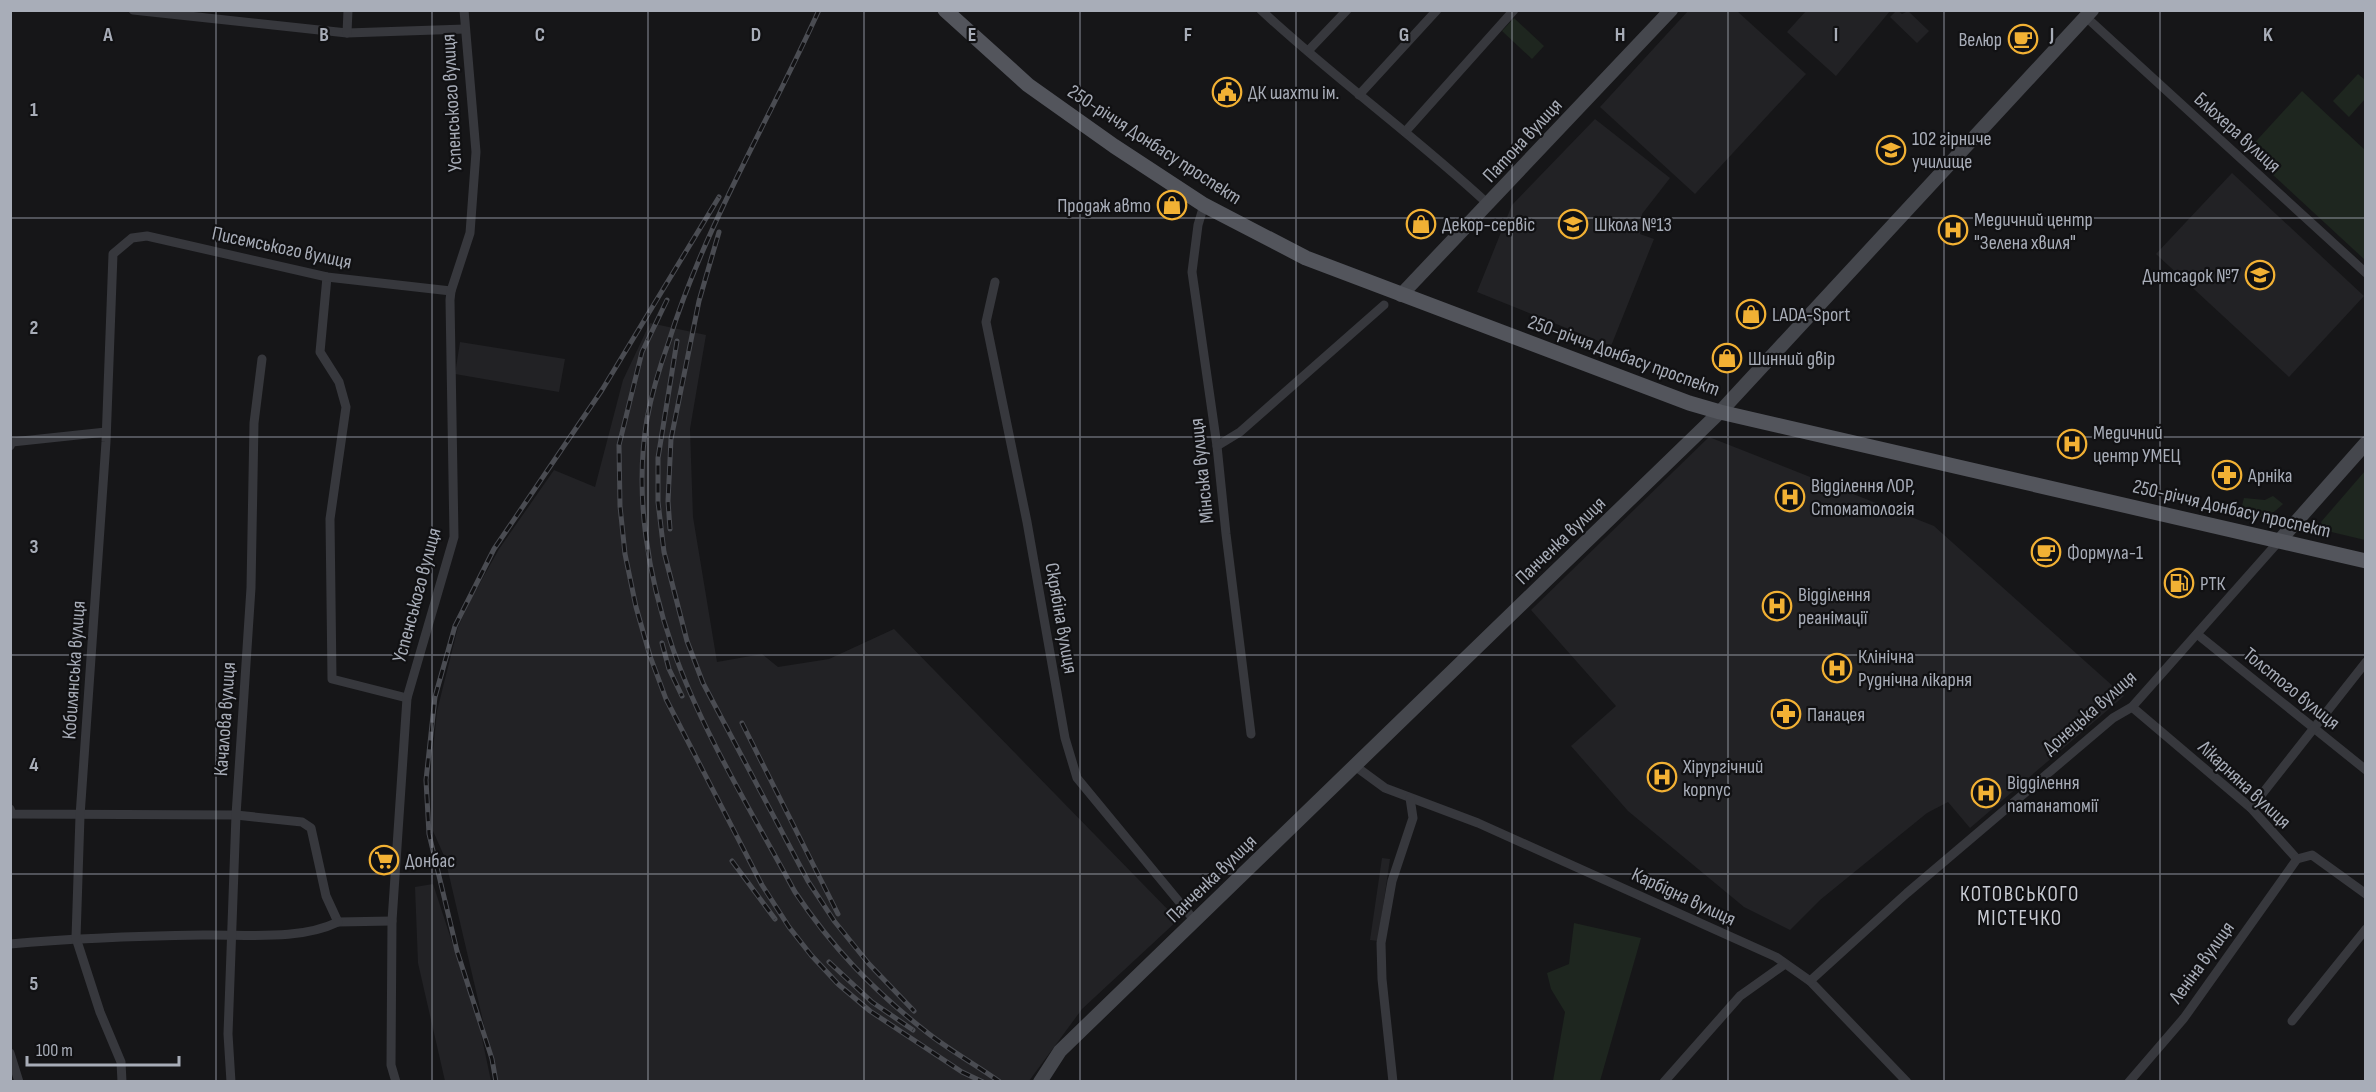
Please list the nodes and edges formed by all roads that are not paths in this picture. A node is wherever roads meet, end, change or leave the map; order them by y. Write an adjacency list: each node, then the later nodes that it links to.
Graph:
1 (133, 10): 12 (street)
2 (348, 10): 12 (street)
3 (464, 10): 11 (street, Успенського вулиця)
4 (945, 10): 17 (main road, 250-річчя Донбасу проспект)
5 (1347, 10): 13 (street)
6 (1437, 10): 14 (street)
7 (1514, 10): 15 (street)
8 (1671, 10): 16 (street, Патона вулиця)
9 (1263, 11): 13 (street)
10 (2089, 14): 19 (street, Блюхера вулиця); 26 (street, Панченка вулиця)
11 (465, 29): 12 (street); 22 (street, Успенського вулиця)
12 (347, 33)
13 (1308, 51): 14 (street)
14 (1359, 95): 15 (street)
15 (1405, 132): 16 (street)
16 (1488, 204): 23 (street, Патона вулиця)
17 (1204, 205): 23 (main road, 250-річчя Донбасу проспект); 30 (street, Мінська вулиця)
18 (113, 254): 20 (street, Писемського вулиця); 27 (street, Кобилянська вулиця)
19 (2366, 273)
20 (327, 277): 22 (street, Писемського вулиця); 35 (street)
21 (995, 282): 49 (street, Скрябіна вулиця)
22 (451, 291): 35 (street, Успенського вулиця)
23 (1401, 295): 26 (main road, 250-річчя Донбасу проспект)
24 (1384, 305): 30 (street)
25 (262, 359): 44 (street, Качалова вулиця)
26 (1720, 412): 31 (main road, 250-річчя Донбасу проспект); 39 (street, Панченка вулиця)
27 (106, 432): 29 (street); 45 (street, Кобилянська вулиця)
28 (2366, 443): 31 (street, Донецька вулиця)
29 (10, 446)
30 (1218, 446): 38 (street, Мінська вулиця)
31 (2280, 540): 32 (main road, 250-річчя Донбасу проспект); 33 (street, Донецька вулиця)
32 (2366, 561)
33 (2196, 634): 36 (street, Донецька вулиця); 37 (street, Толстого вулиця)
34 (2366, 662): 37 (street)
35 (407, 698): 48 (street, Успенського вулиця)
36 (2132, 707): 42 (street, Лікарняна вулиця); 56 (street, Донецька вулиця)
37 (2314, 729): 40 (street, Толстого вулиця); 42 (street)
38 (1251, 734)
39 (1355, 766): 41 (street, Карбідна вулиця); 49 (street, Панченка вулиця)
40 (2366, 770)
41 (1410, 798): 55 (street, Карбідна вулиця); 64 (street)
42 (2252, 808): 46 (street, Лікарняна вулиця)
43 (11, 812): 45 (street)
44 (236, 815): 45 (street); 50 (street); 52 (street, Качалова вулиця)
45 (80, 816): 53 (street, Кобилянська вулиця)
46 (2297, 859): 47 (street); 67 (street, Леніна вулиця)
47 (2366, 894)
48 (392, 921): 50 (street); 62 (street, Успенського вулиця)
49 (1195, 921): 63 (street, Панченка вулиця)
50 (338, 922): 52 (street)
51 (2366, 929): 57 (street)
52 (233, 934): 53 (street); 61 (street, Качалова вулиця)
53 (76, 938): 54 (street); 60 (street, Кобилянська вулиця)
54 (10, 944)
55 (1785, 964): 56 (street, Карбідна вулиця); 65 (street)
56 (1810, 981): 66 (street, Карбідна вулиця)
57 (2292, 1021)
58 (10, 1053): 59 (street)
59 (20, 1082)
60 (122, 1082)
61 (231, 1082)
62 (396, 1082)
63 (1040, 1082)
64 (1393, 1082)
65 (1664, 1082)
66 (1907, 1082)
67 (2129, 1082)

